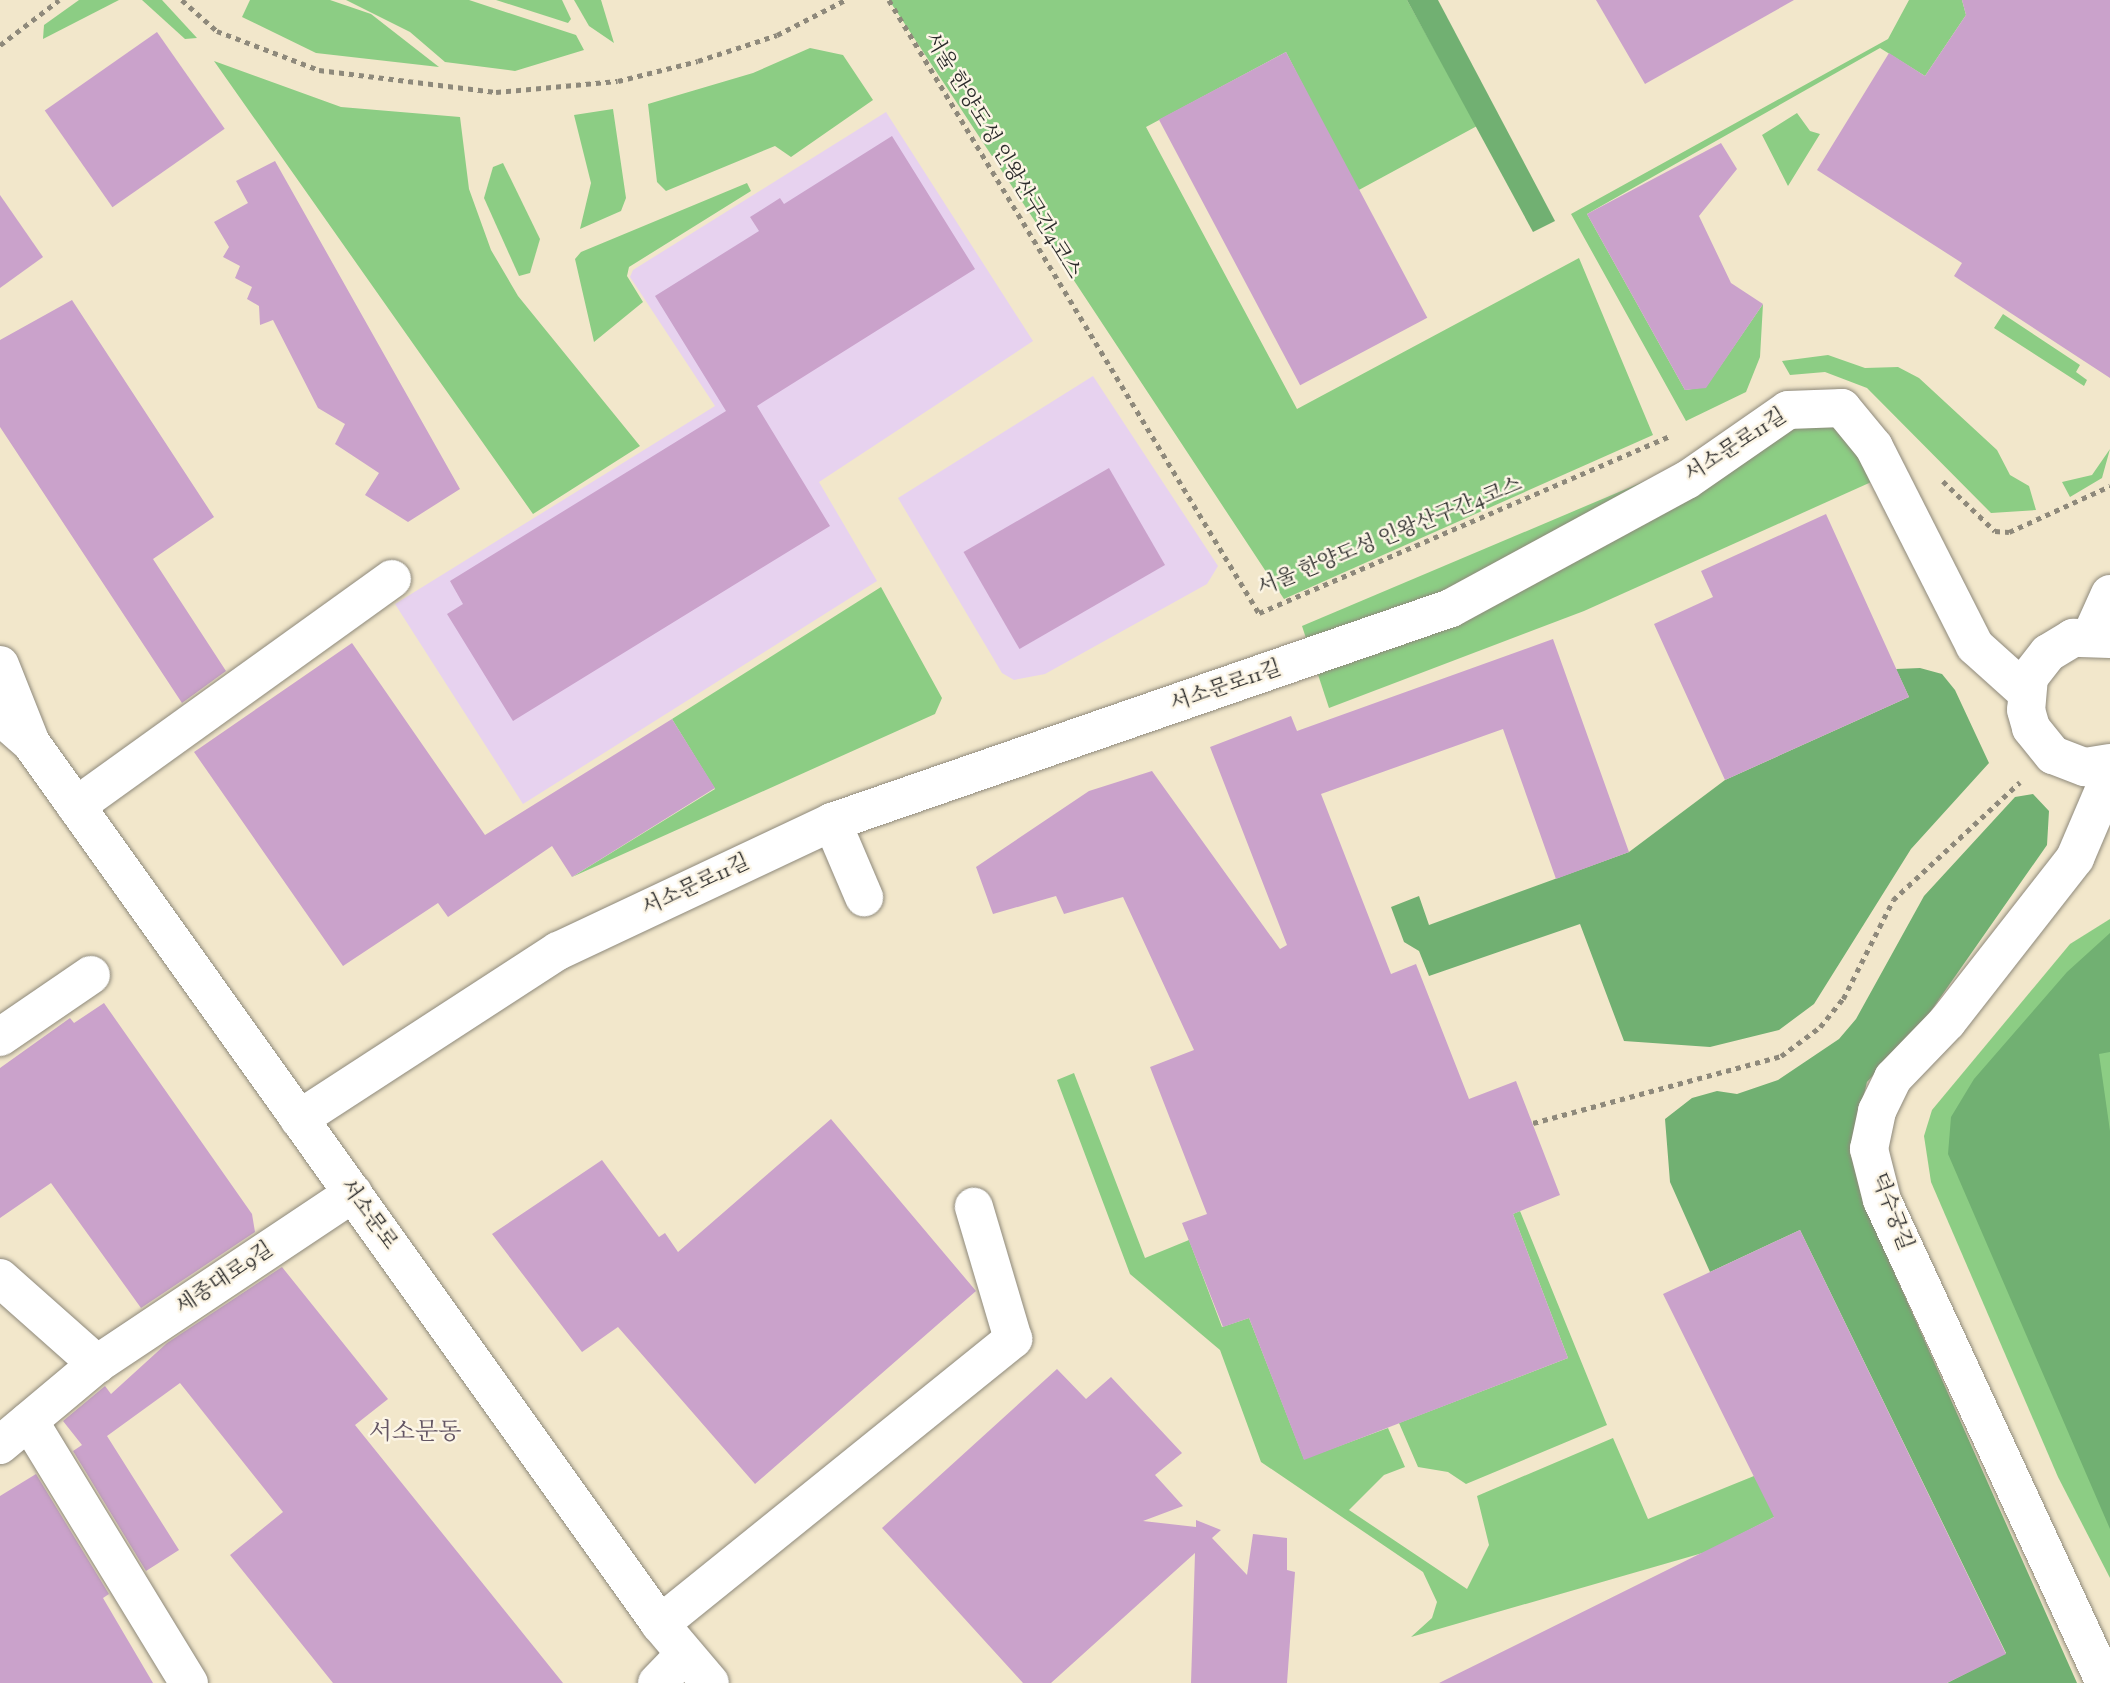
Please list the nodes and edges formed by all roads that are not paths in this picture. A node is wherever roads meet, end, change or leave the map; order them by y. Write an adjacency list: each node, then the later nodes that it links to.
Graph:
1 (392, 579): 10 (street)
2 (2110, 594): 3 (street)
3 (2101, 637): 5 (street)
4 (0, 665): 7 (street, 서소문로)
5 (2026, 692): 8 (street); 11 (street, 서소문로11길)
6 (0, 716): 7 (street, 서소문로)
7 (31, 743): 10 (street, 서소문로)
8 (2110, 763)
9 (2110, 776): 27 (street, 덕수궁길)
10 (76, 806): 15 (street, 서소문로)
11 (832, 822): 12 (street); 15 (street, 서소문로11길)
12 (864, 897)
13 (91, 975): 14 (street)
14 (0, 1037)
15 (299, 1119): 16 (street, 서소문로)
16 (353, 1193): 19 (street, 세종대로9길); 22 (street, 서소문로)
17 (974, 1206): 22 (street)
18 (0, 1278): 19 (street)
19 (97, 1364): 20 (street, 세종대로9길)
20 (29, 1420): 21 (street, 세종대로9길); 24 (street)
21 (0, 1445)
22 (660, 1623): 23 (street, 서소문로)
23 (684, 1655): 25 (street); 26 (street, 서소문로)
24 (189, 1683)
25 (657, 1683)
26 (710, 1683)
27 (2105, 1683)

